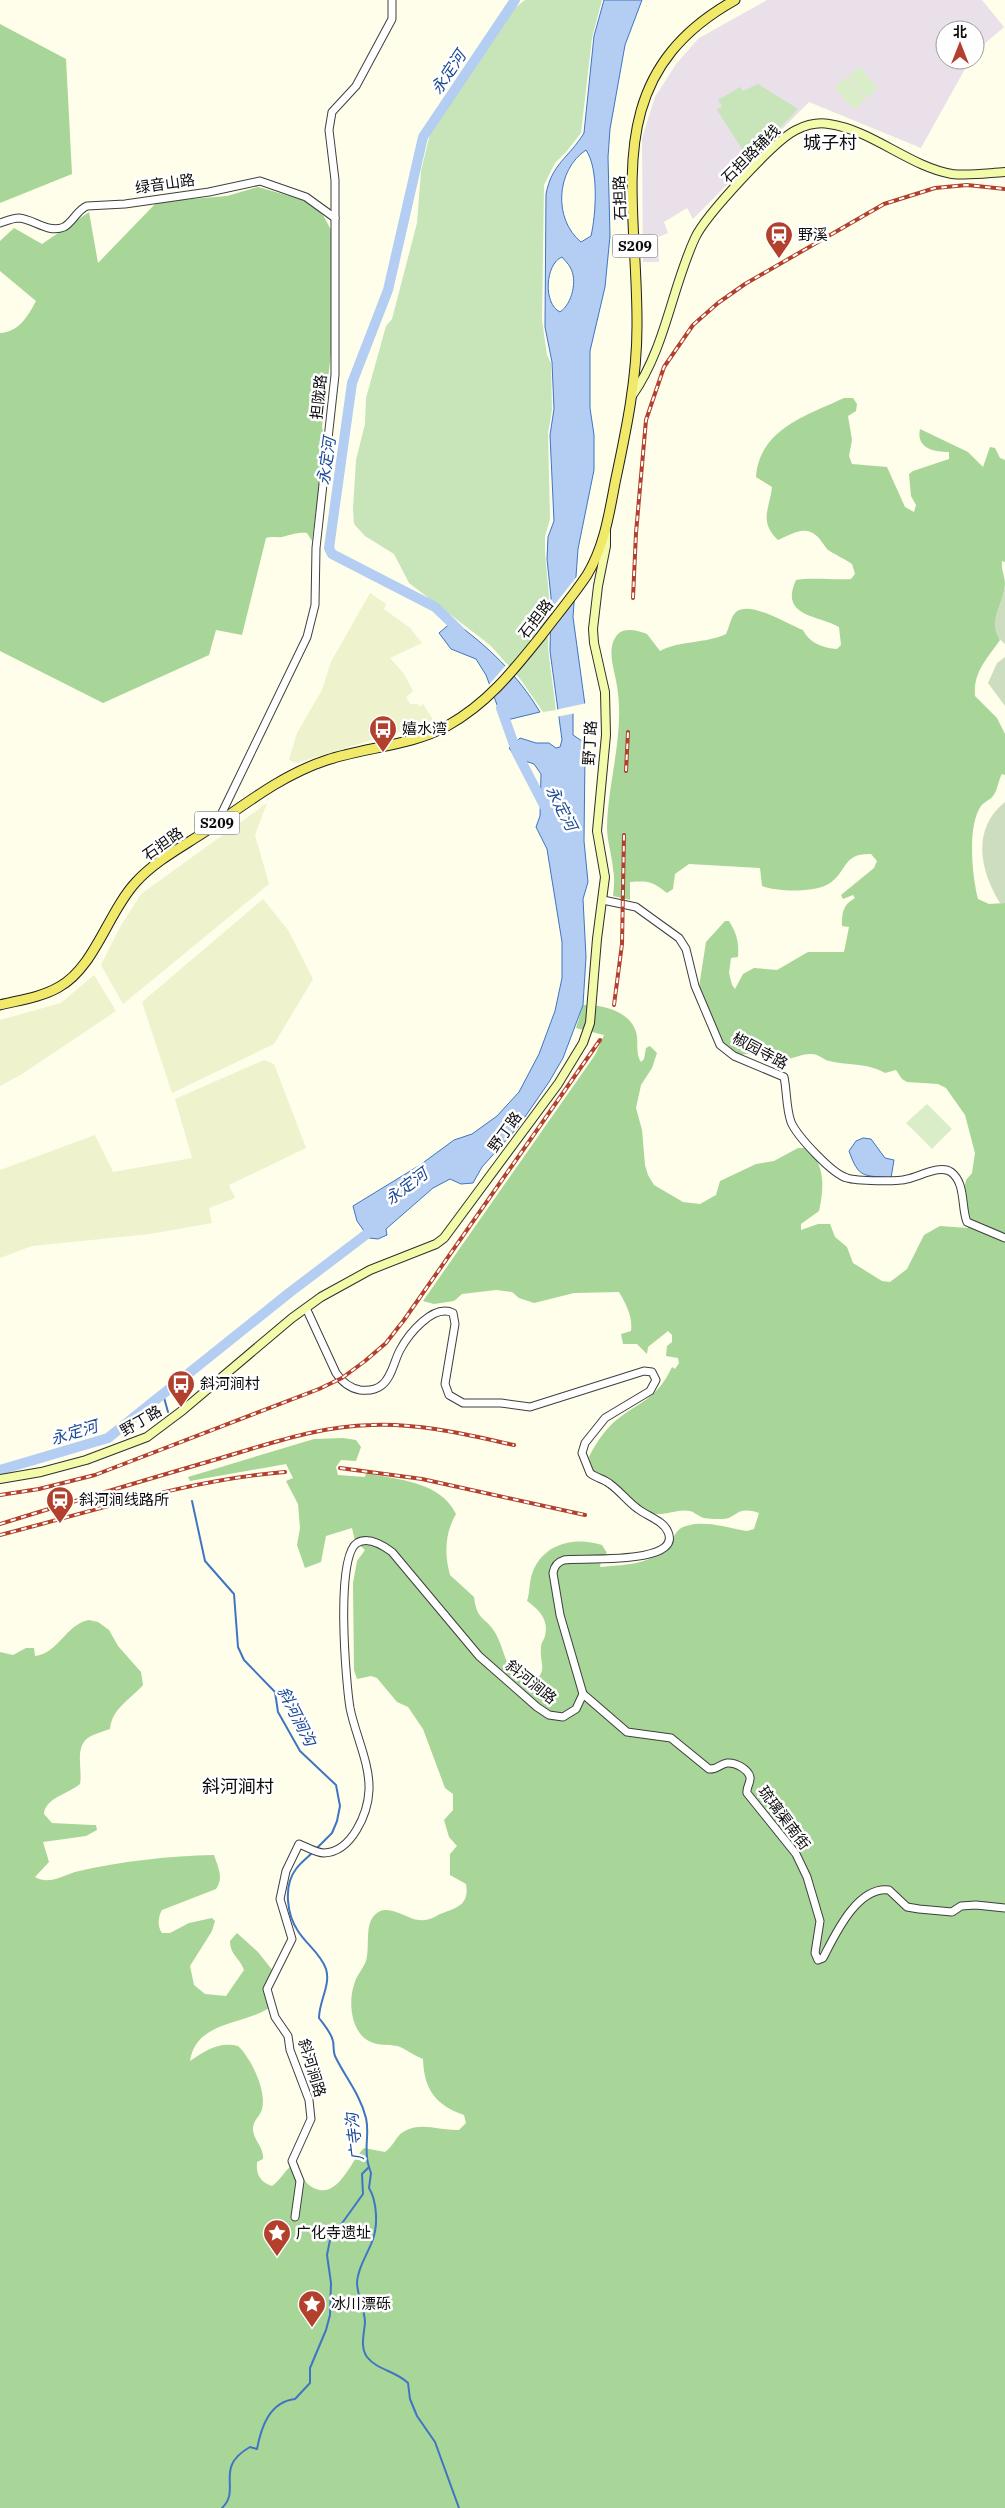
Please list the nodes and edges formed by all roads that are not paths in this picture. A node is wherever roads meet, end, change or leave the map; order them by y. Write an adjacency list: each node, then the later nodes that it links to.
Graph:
1 (392, 0): 4 (street, 担陇路)
2 (735, 0): 6 (main road, 石担路 / S209)
3 (1005, 172): 6 (main road, 石担路辅线)
4 (335, 218): 5 (street, 绿音山路); 8 (street, 担陇路)
5 (0, 223)
6 (632, 396): 7 (main road, 石担路 / S209)
7 (606, 531): 8 (main road, 石担路 / S209); 9 (main road, 野丁路)
8 (217, 824): 10 (main road, 石担路 / S209)
9 (603, 900): 11 (street, 椒园寺路); 12 (main road, 野丁路)
10 (0, 1005)
11 (1005, 1238)
12 (306, 1308): 13 (main road, 野丁路); 14 (street)
13 (0, 1479)
14 (583, 1694): 15 (street, 琉璃渠南街); 16 (street, 斜河涧路)
15 (1005, 1908)
16 (296, 2218)

